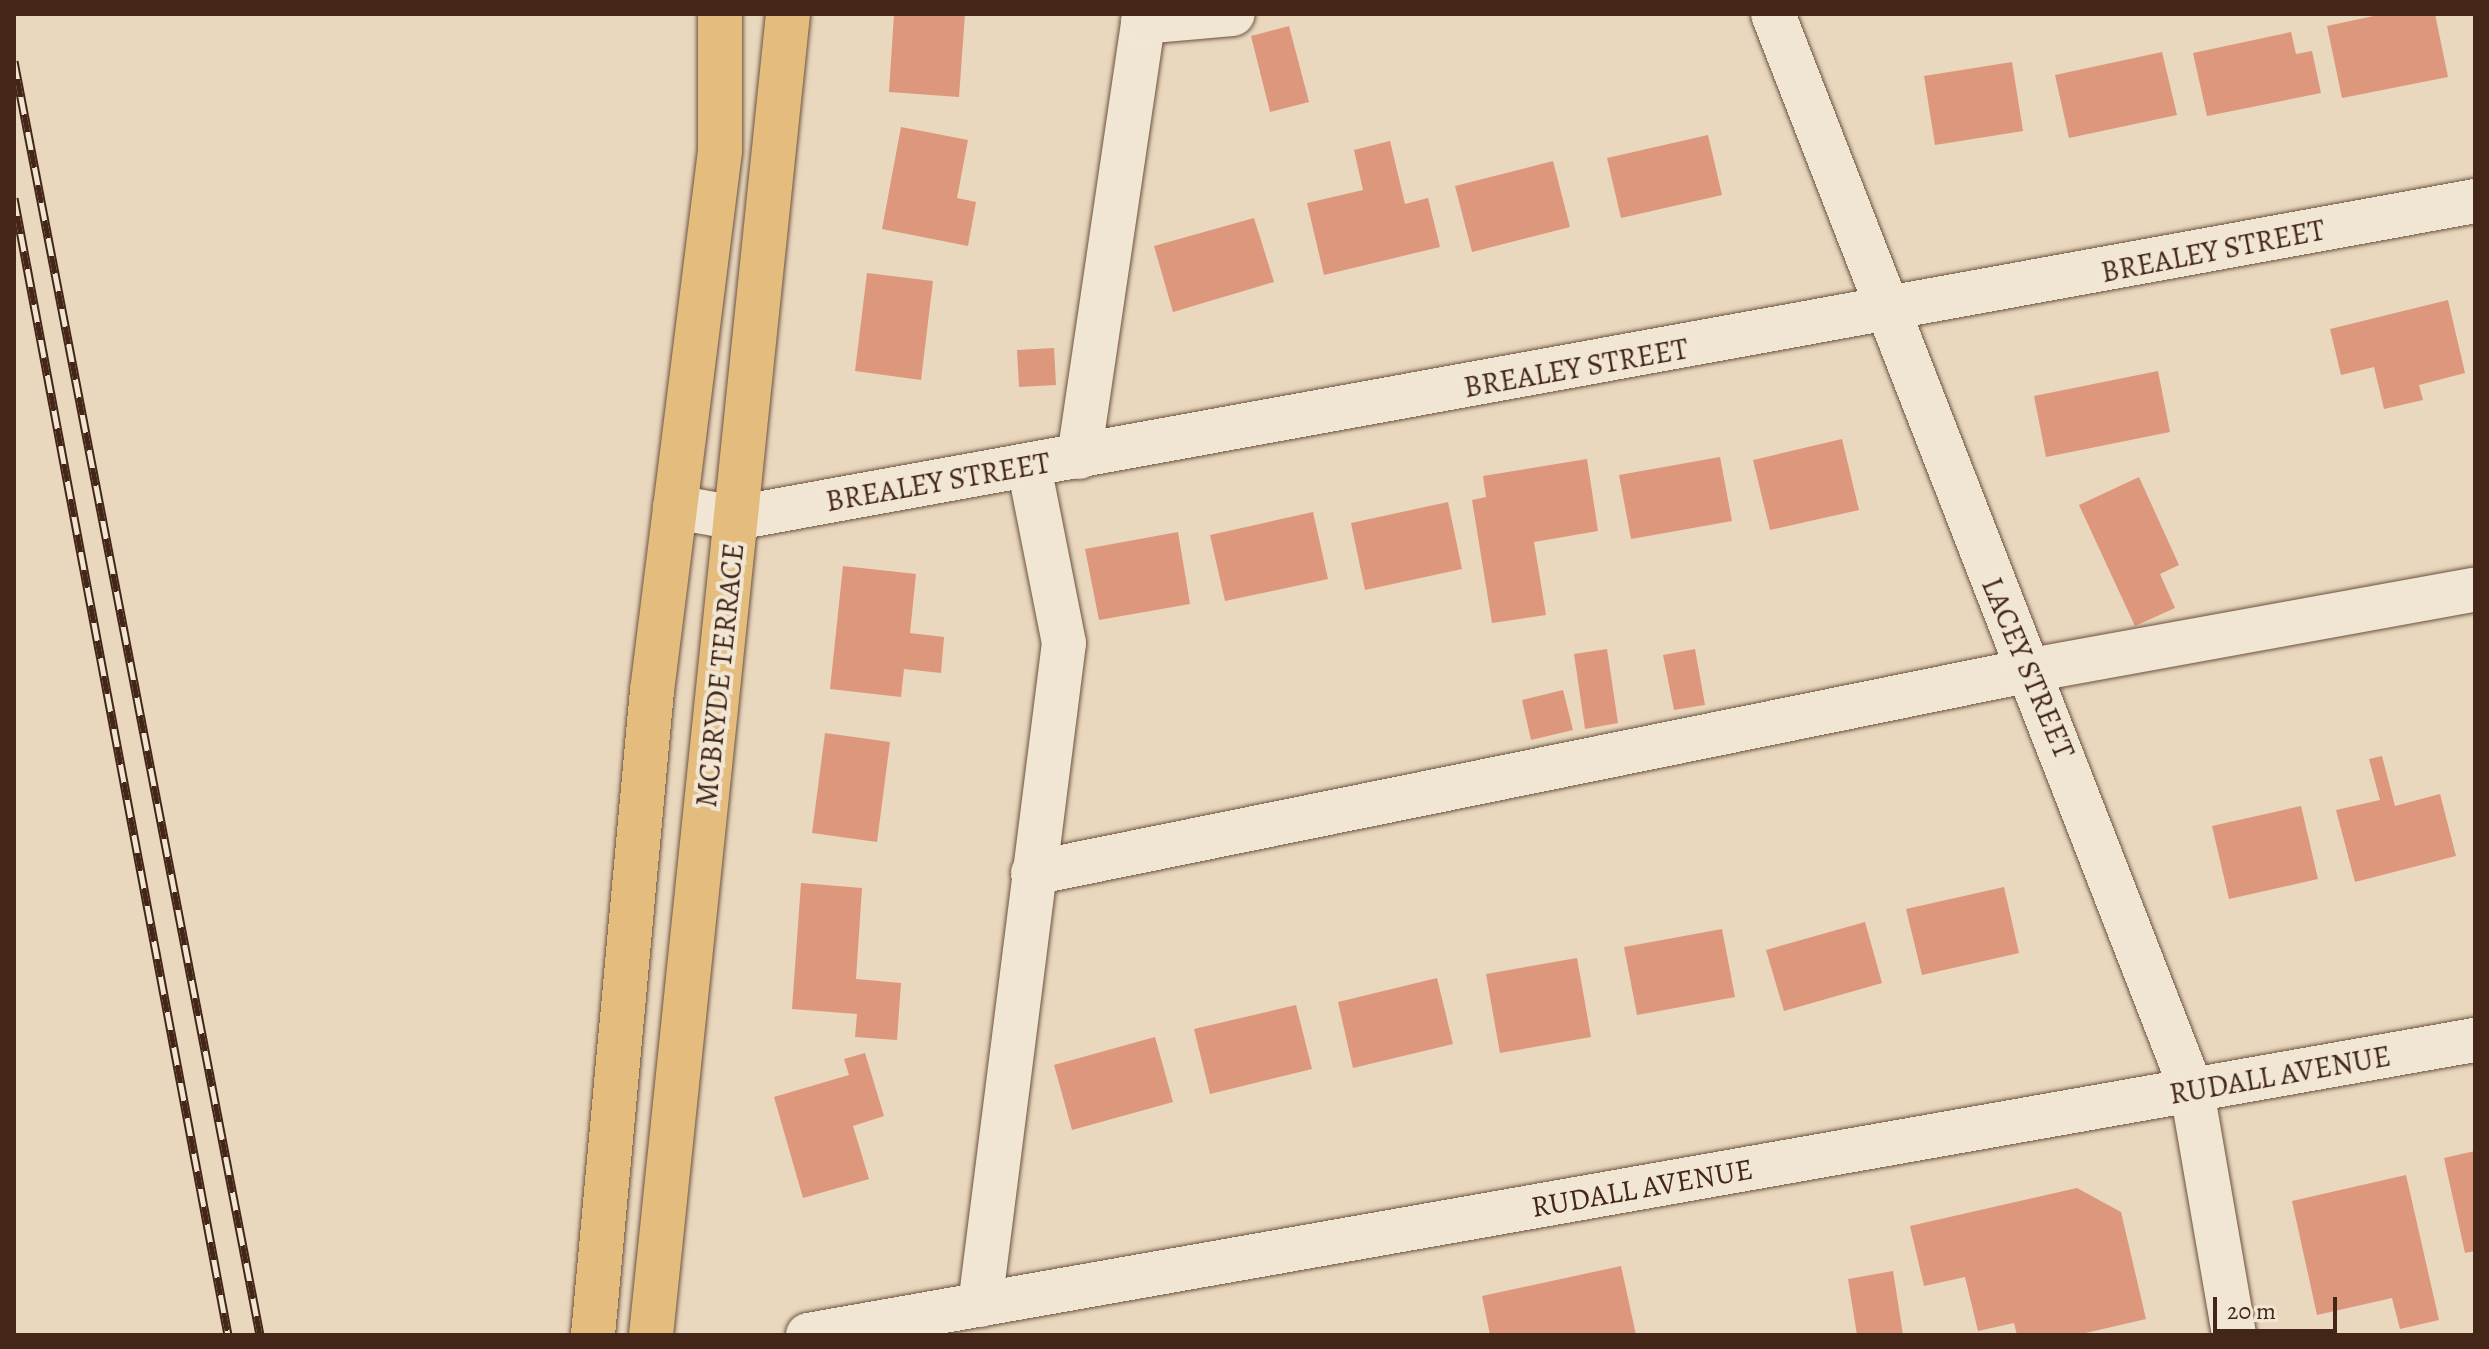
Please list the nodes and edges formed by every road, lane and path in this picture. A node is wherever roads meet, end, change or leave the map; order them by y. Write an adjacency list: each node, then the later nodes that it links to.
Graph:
1 (720, 14): 9 (main road, MCBRYDE TERRACE)
2 (788, 14): 10 (main road, MCBRYDE TERRACE)
3 (1233, 14): 7 (street)
4 (1773, 14): 6 (street, LACEY STREET)
5 (2475, 201): 6 (street, BREALEY STREET)
6 (1886, 313): 7 (street, BREALEY STREET); 12 (street, LACEY STREET)
7 (1079, 457): 8 (street, BREALEY STREET)
8 (1029, 466): 10 (street, BREALEY STREET); 13 (street)
9 (675, 507): 10 (street, BREALEY STREET); 18 (main road, MCBRYDE TERRACE)
10 (736, 518): 19 (main road, MCBRYDE TERRACE)
11 (2475, 589): 12 (street)
12 (2026, 671): 13 (street); 15 (street, LACEY STREET)
13 (1033, 873): 16 (street)
14 (2475, 1040): 15 (street, RUDALL AVENUE)
15 (2192, 1091): 16 (street, RUDALL AVENUE); 21 (street, LACEY STREET)
16 (980, 1305): 17 (street, RUDALL AVENUE)
17 (854, 1331): 20 (street, RUDALL AVENUE)
18 (593, 1335)
19 (651, 1335)
20 (808, 1335)
21 (2234, 1335)

